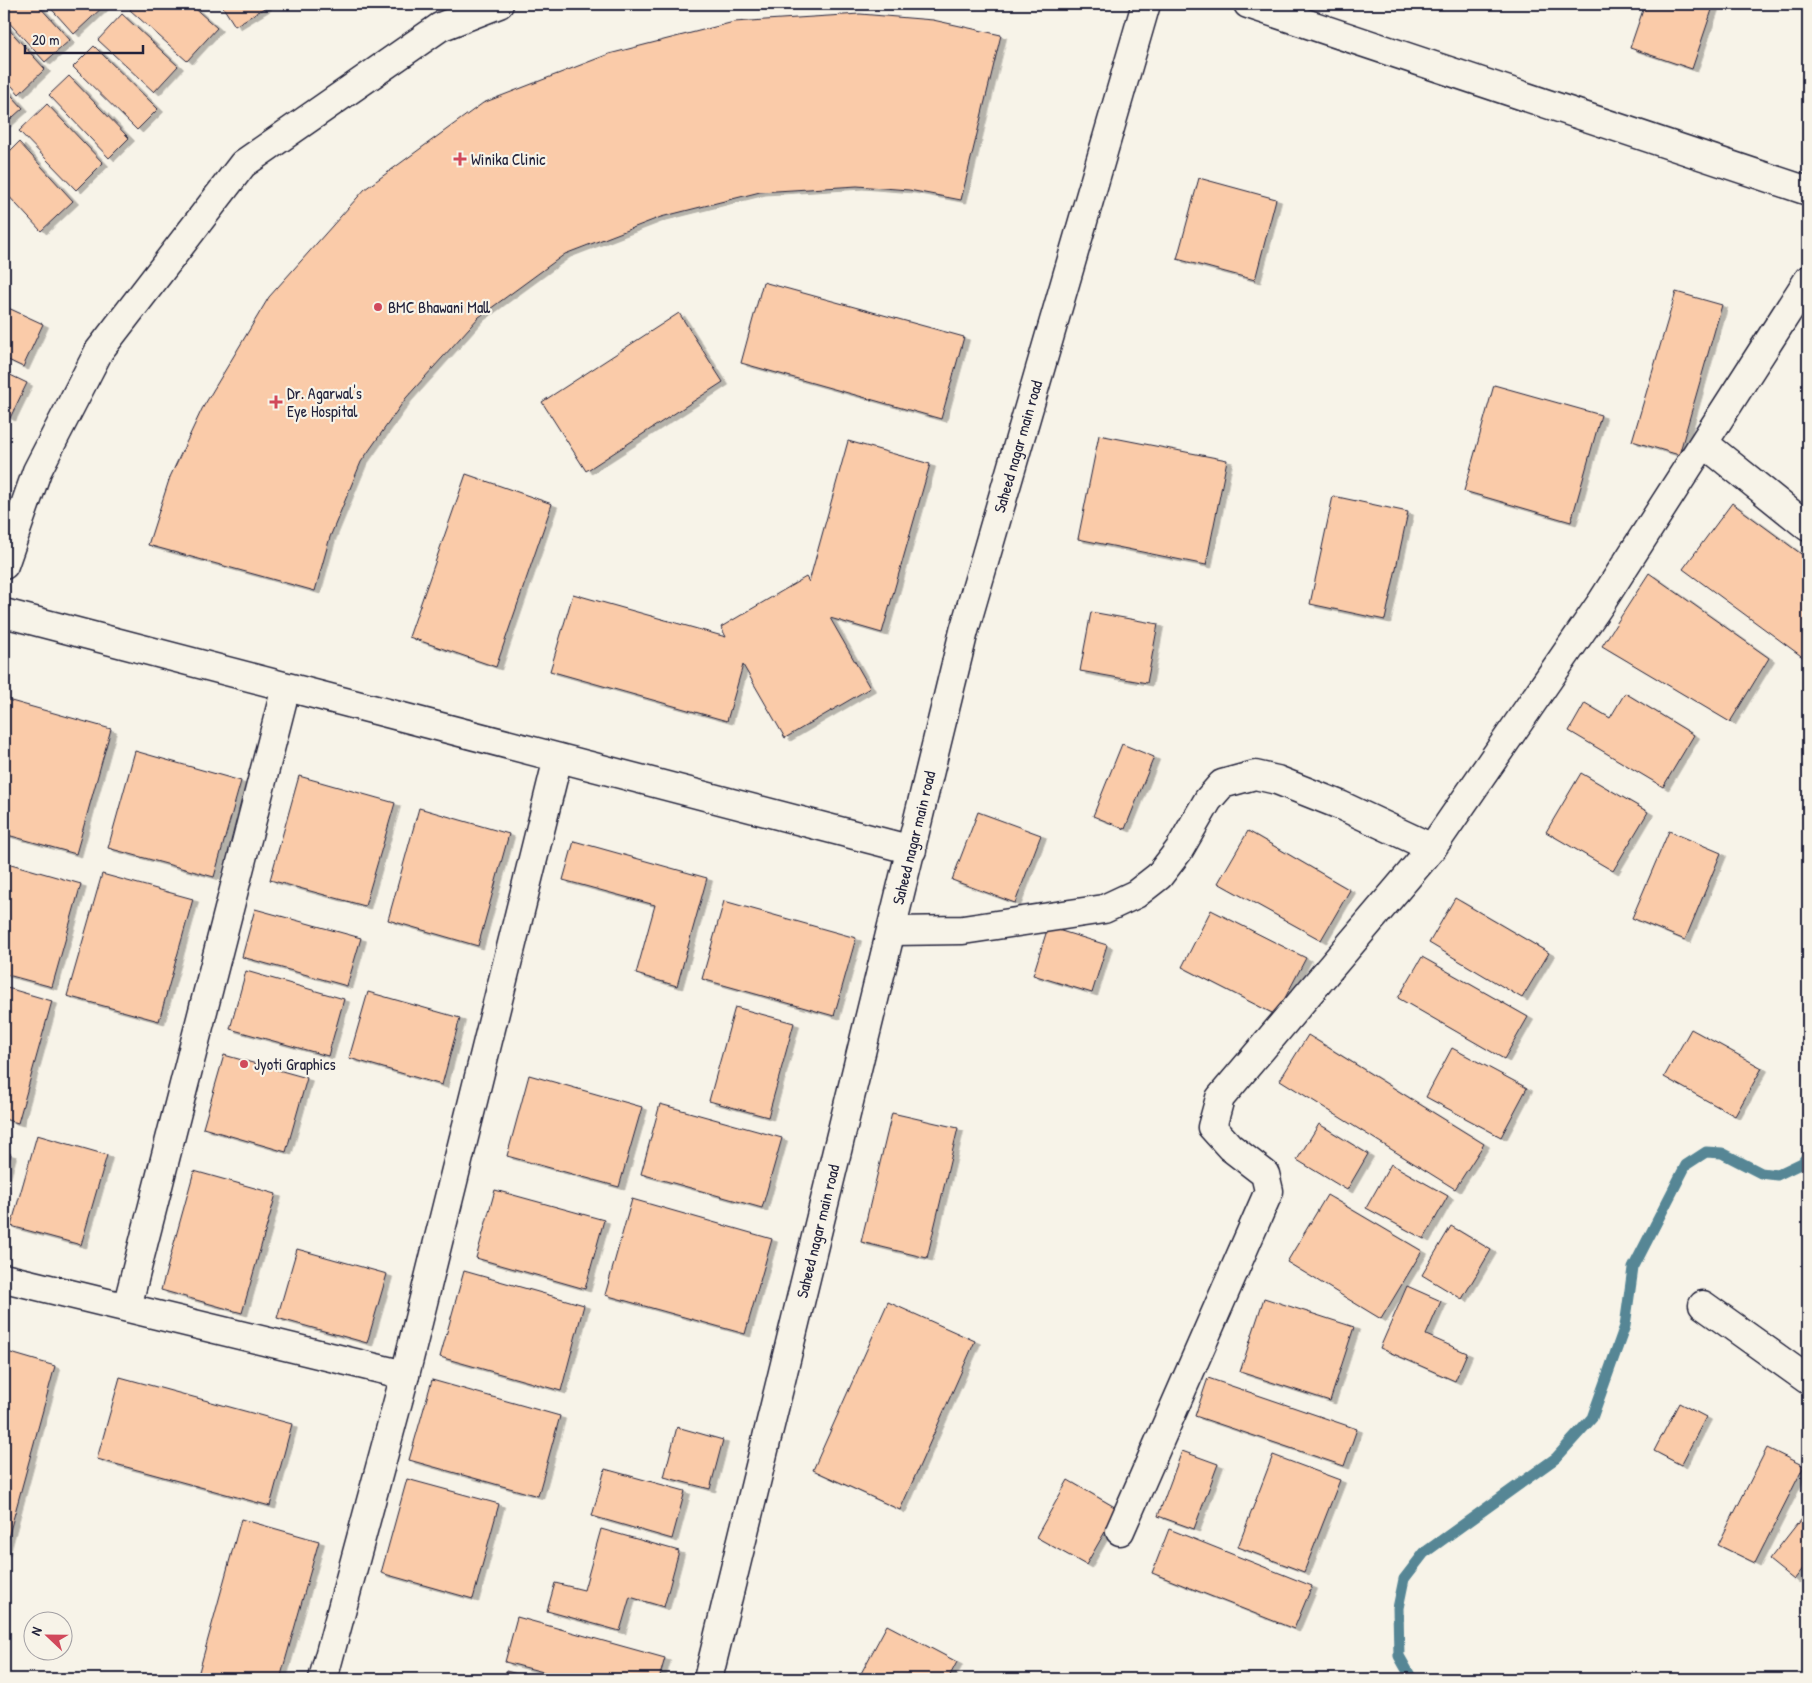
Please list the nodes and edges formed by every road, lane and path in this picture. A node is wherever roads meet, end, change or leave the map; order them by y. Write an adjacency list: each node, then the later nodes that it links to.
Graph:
1 (500, 4): 8 (street)
2 (1146, 4): 13 (street, Saheed nagar main road)
3 (1248, 4): 4 (street)
4 (1808, 191)
5 (1808, 280): 6 (street)
6 (1705, 444): 7 (street); 12 (street)
7 (1808, 527)
8 (4, 565)
9 (4, 613): 10 (street)
10 (286, 687): 11 (street); 17 (street)
11 (558, 758): 13 (street); 18 (street)
12 (1432, 848): 14 (street); 20 (street)
13 (912, 850): 14 (street, Saheed nagar main road)
14 (892, 931): 22 (street, Saheed nagar main road)
15 (4, 1278): 17 (street)
16 (1703, 1305): 19 (street)
17 (127, 1308): 18 (street)
18 (404, 1375): 21 (street)
19 (1808, 1380)
20 (1120, 1531)
21 (323, 1679)
22 (708, 1679)

